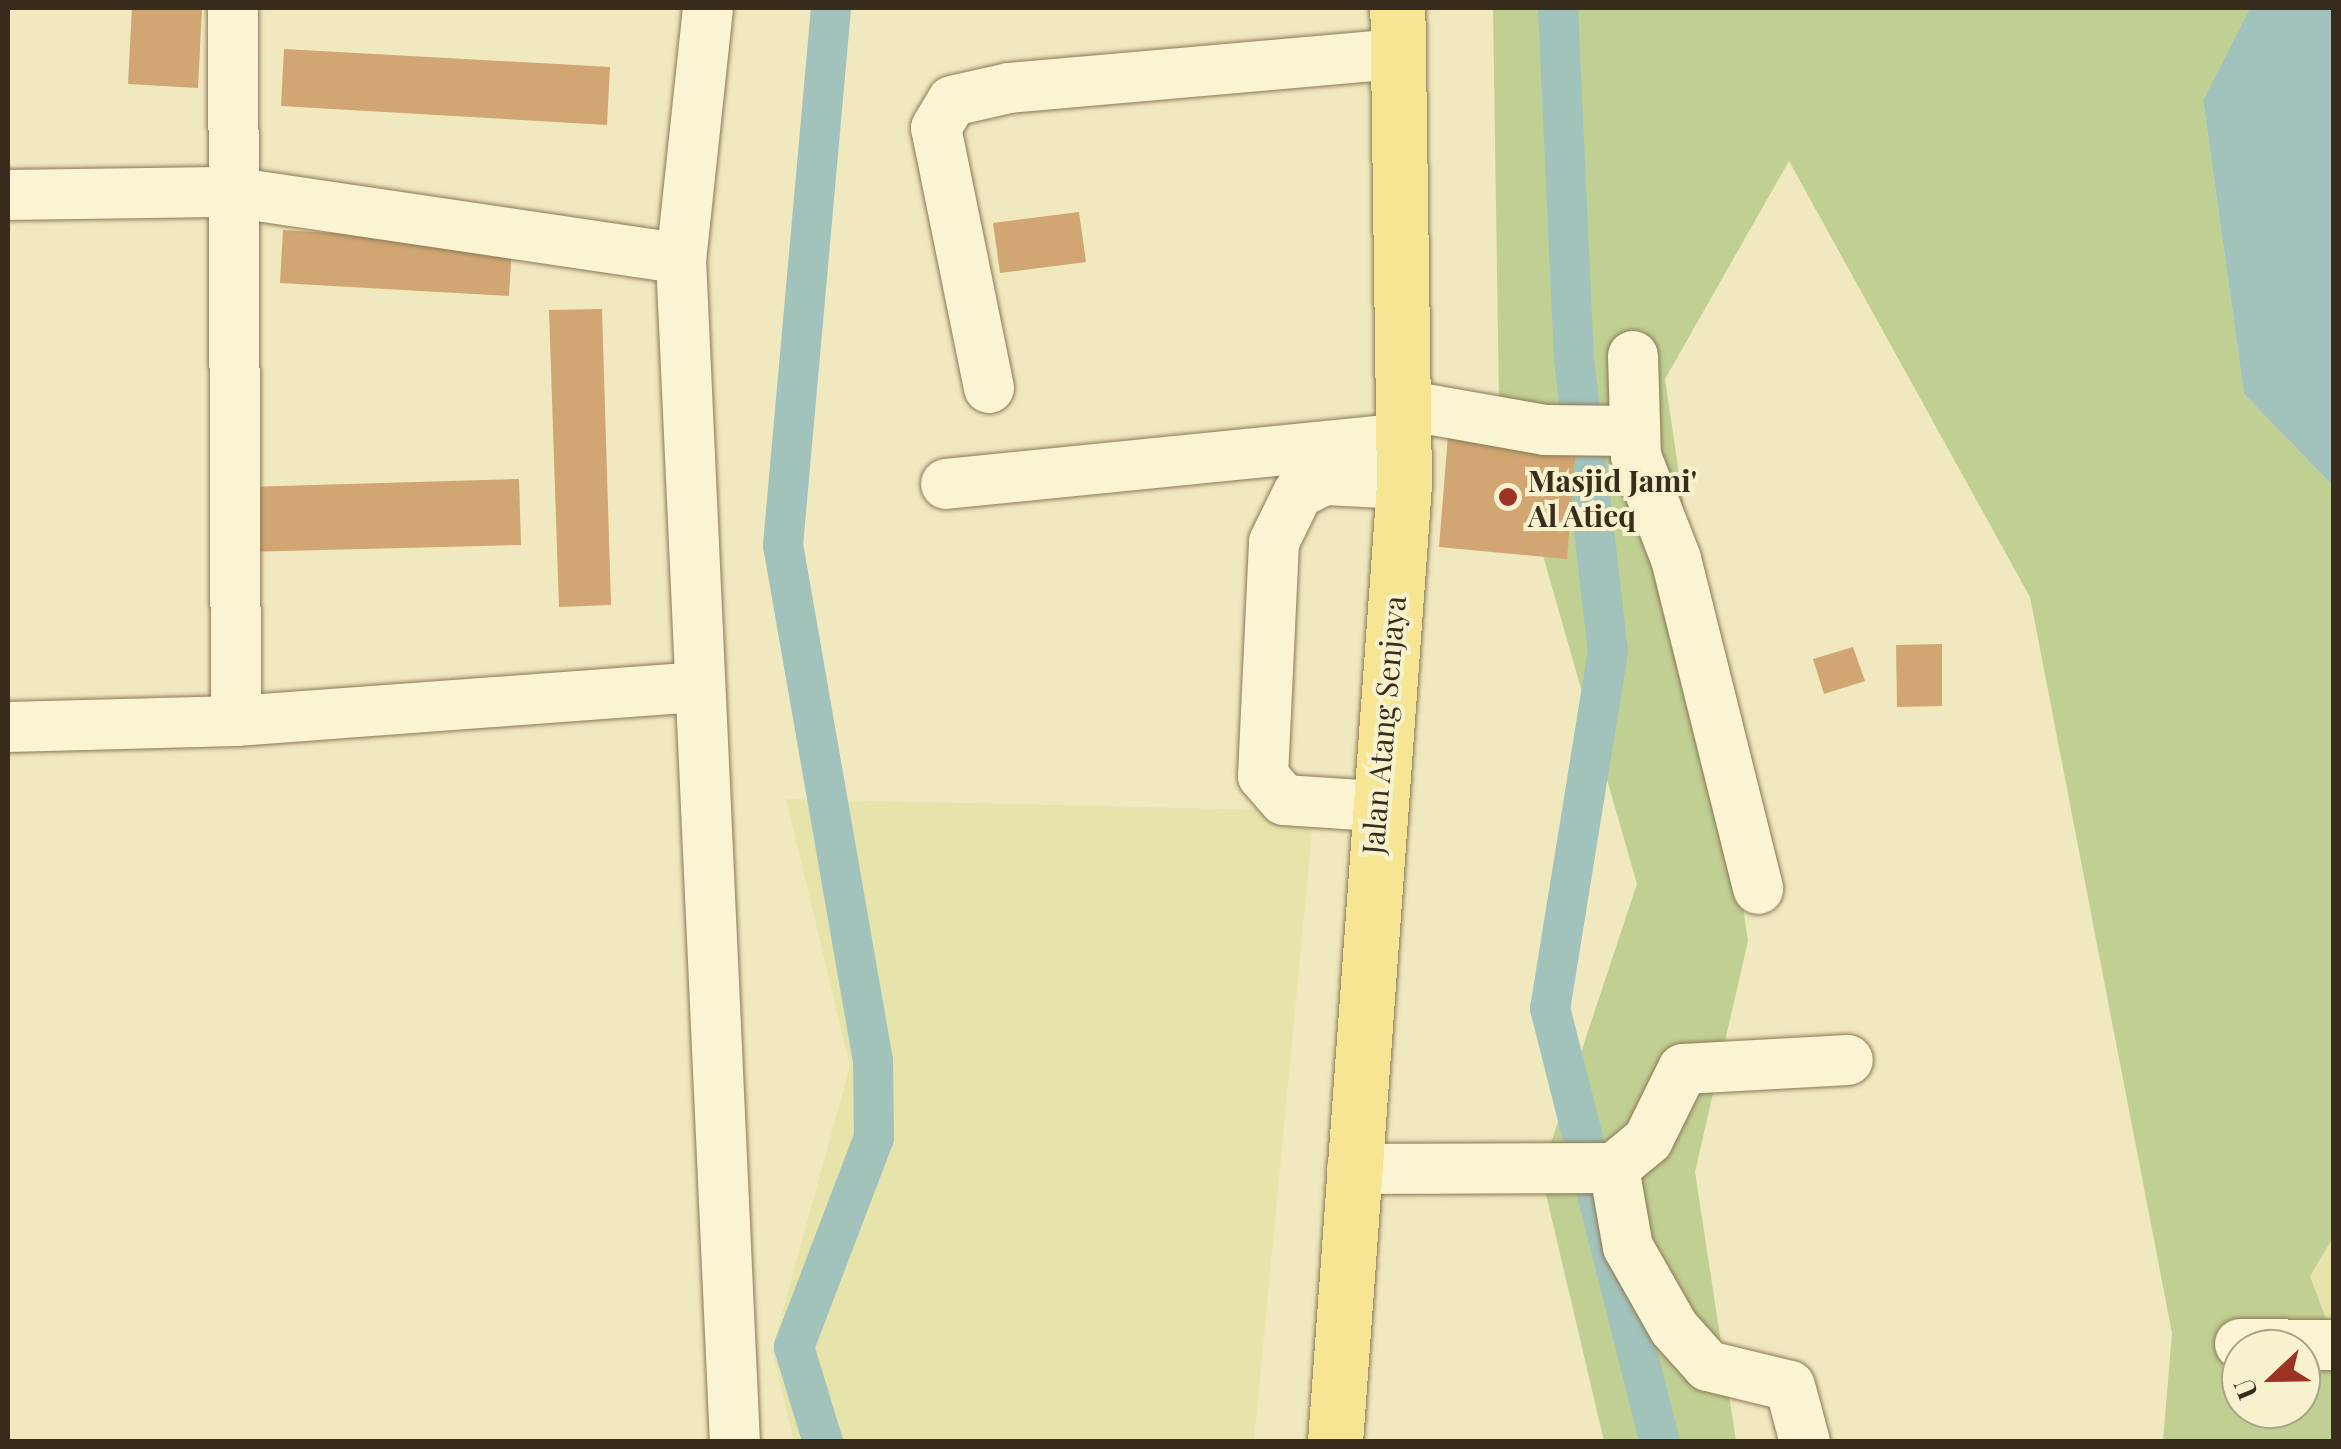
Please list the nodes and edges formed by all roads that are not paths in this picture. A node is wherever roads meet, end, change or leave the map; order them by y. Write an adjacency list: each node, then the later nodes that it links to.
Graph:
1 (232, 8): 4 (street)
2 (708, 8): 6 (street)
3 (1397, 31): 8 (street); 10 (main road, Jalan Atang Senjaya)
4 (230, 192): 5 (street); 6 (street); 13 (street)
5 (8, 195)
6 (681, 259): 12 (street)
7 (1633, 356): 9 (street)
8 (988, 388)
9 (1621, 431): 10 (street); 16 (street)
10 (1405, 442): 11 (street); 15 (main road, Jalan Atang Senjaya); 15 (street)
11 (946, 484)
12 (697, 687): 13 (street); 20 (street)
13 (236, 721): 14 (street)
14 (8, 727)
15 (1375, 806): 19 (main road, Jalan Atang Senjaya)
16 (1758, 889)
17 (1848, 1060): 18 (street)
18 (1608, 1168): 19 (street); 22 (street)
19 (1352, 1169): 21 (main road, Jalan Atang Senjaya)
20 (734, 1442)
21 (1335, 1442)
22 (1805, 1442)

